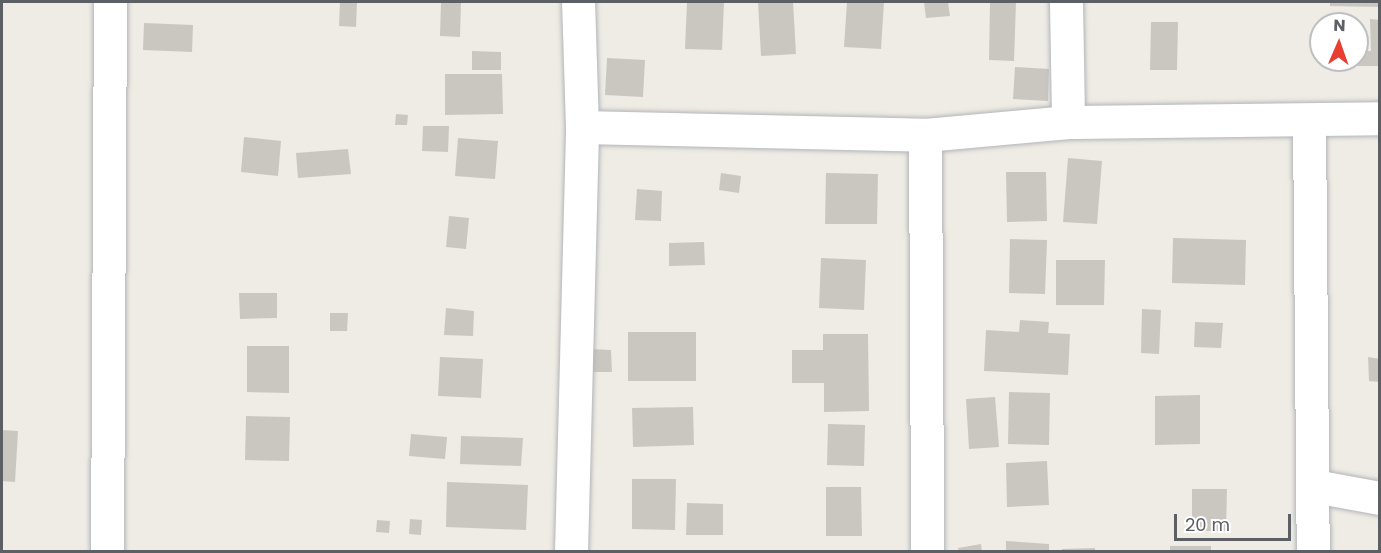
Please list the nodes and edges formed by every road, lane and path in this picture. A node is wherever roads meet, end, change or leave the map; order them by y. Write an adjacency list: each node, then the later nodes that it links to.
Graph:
1 (110, 2): 11 (street)
2 (578, 2): 7 (street)
3 (1066, 2): 6 (street)
4 (1380, 118): 5 (street)
5 (1309, 120): 6 (street); 9 (street)
6 (1068, 122): 8 (street)
7 (582, 127): 8 (street); 12 (street)
8 (925, 135): 13 (street)
9 (1314, 486): 10 (street); 14 (street)
10 (1380, 498)
11 (107, 552)
12 (571, 552)
13 (927, 552)
14 (1313, 552)

